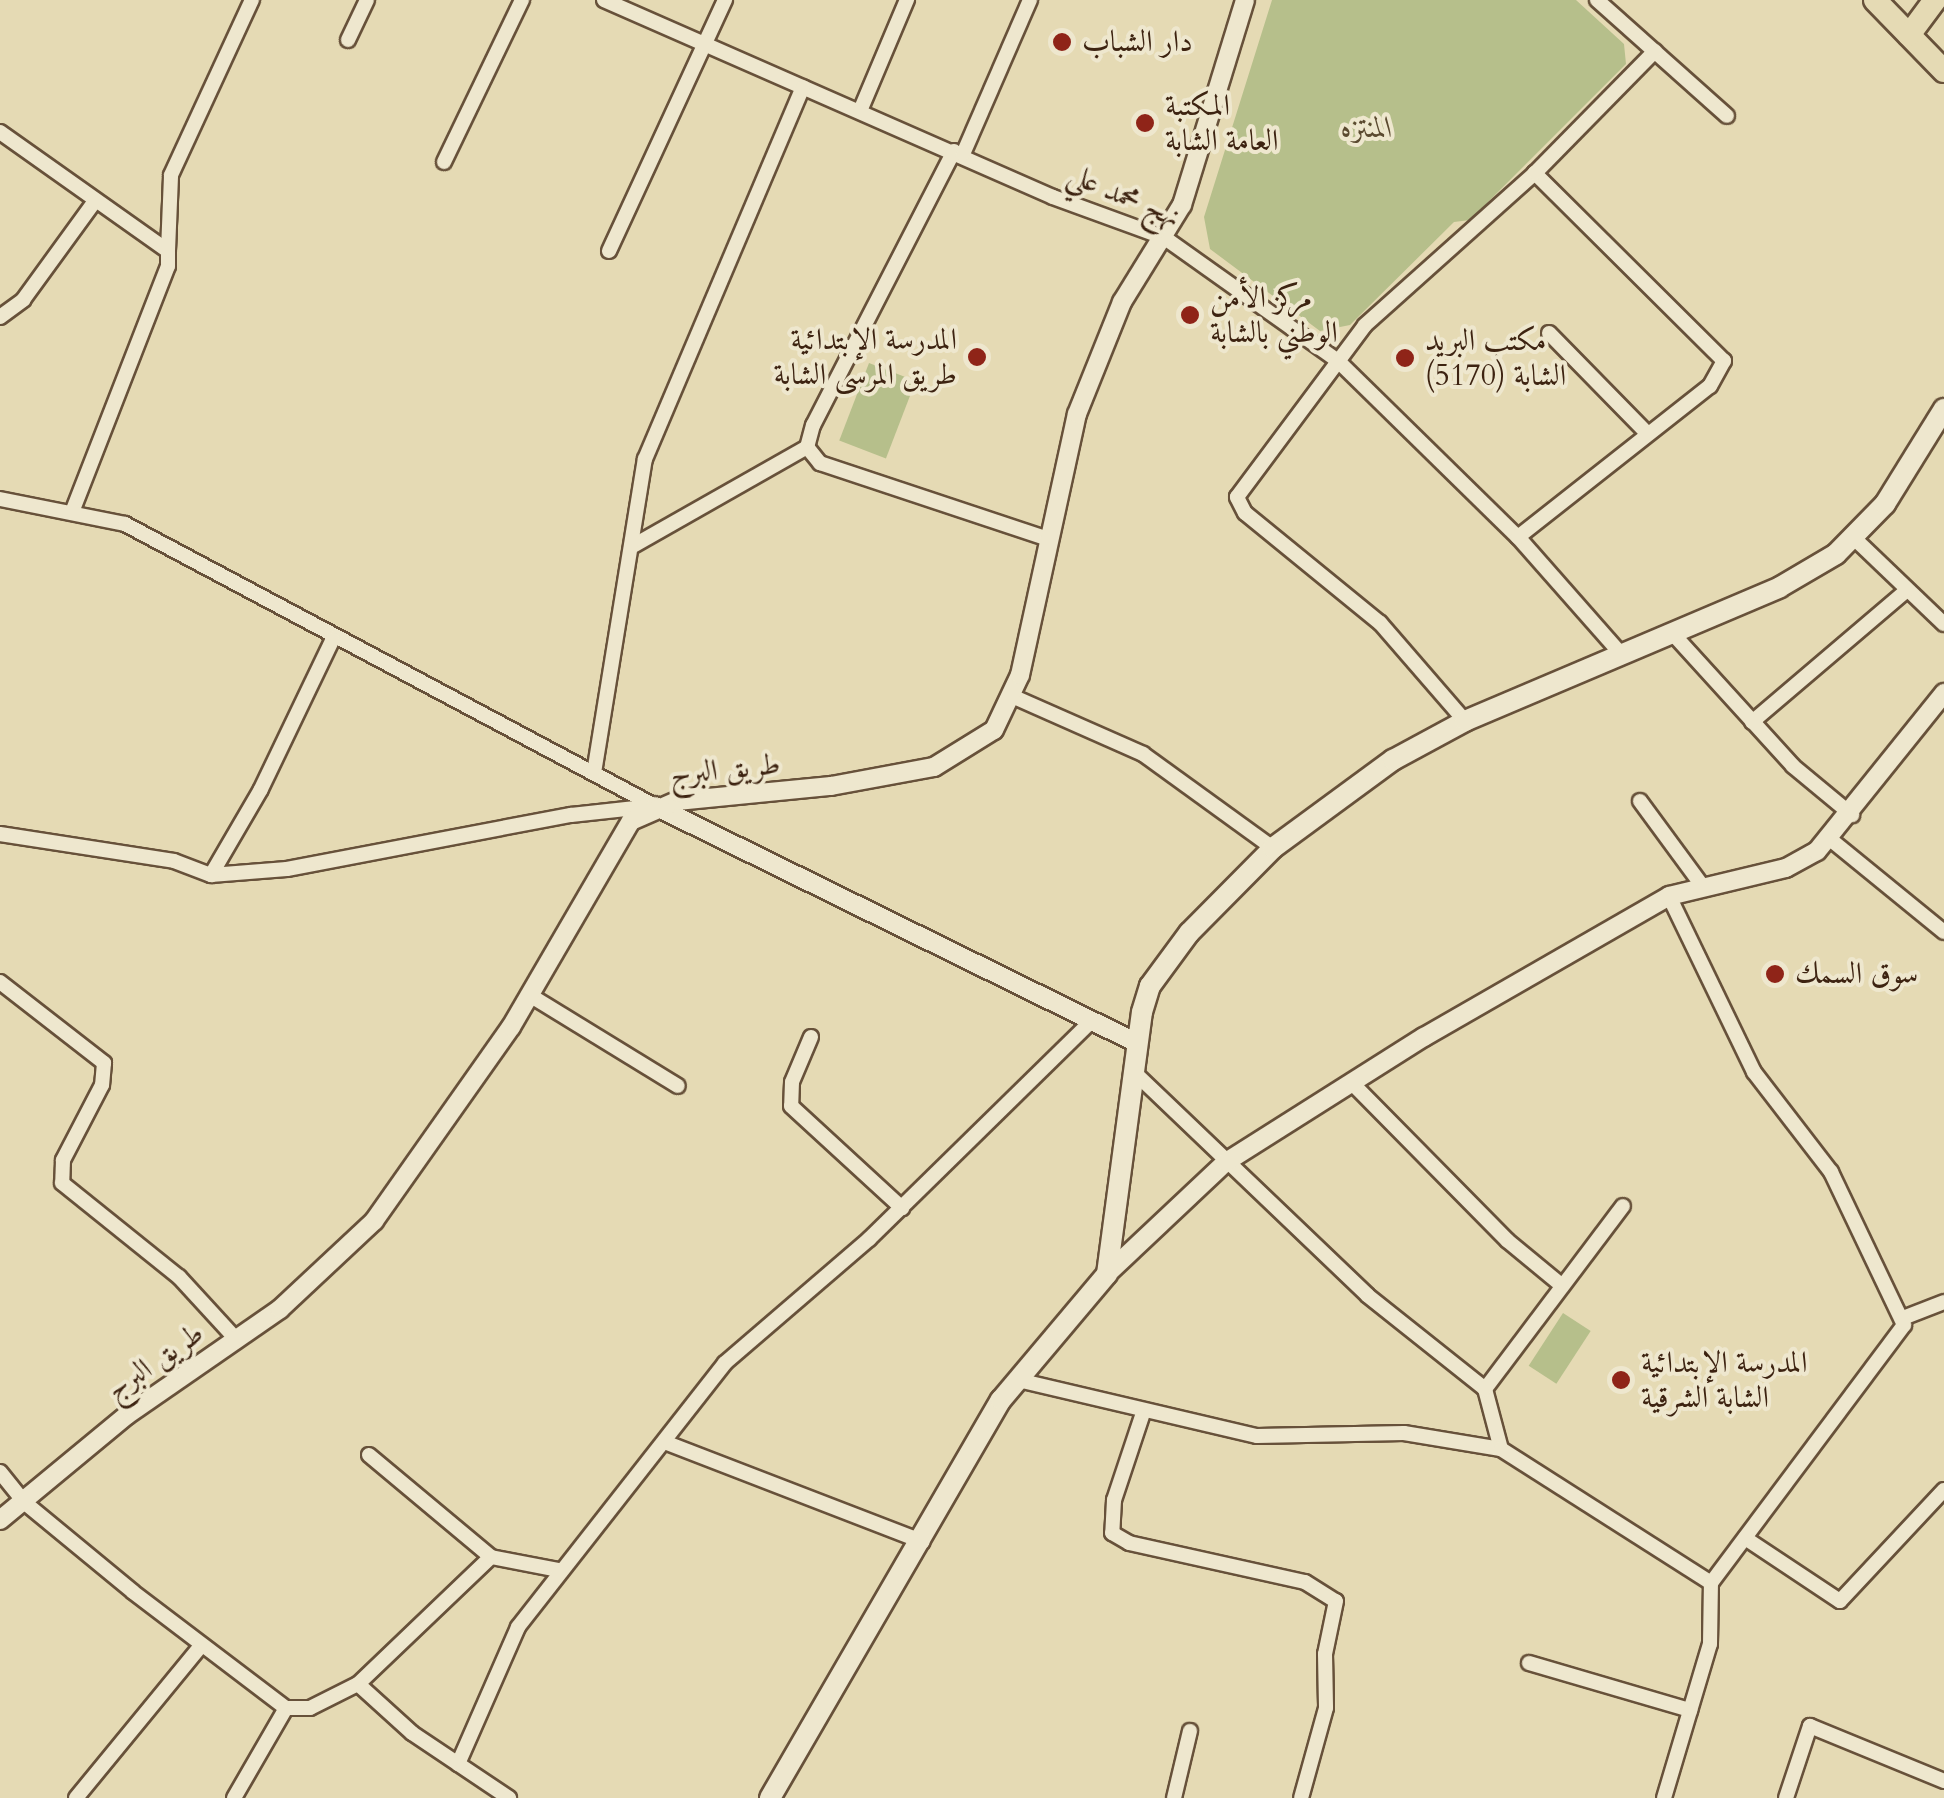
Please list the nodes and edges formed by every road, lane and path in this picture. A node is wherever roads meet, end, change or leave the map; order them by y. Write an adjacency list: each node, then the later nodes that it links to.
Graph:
1 (252, 0): 26 (street)
2 (367, 0): 13 (street)
3 (522, 0): 22 (street)
4 (606, 0): 14 (street, نهج محمد علي)
5 (725, 0): 14 (street)
6 (906, 0): 18 (street)
7 (1030, 0): 21 (street)
8 (1244, 0): 25 (street, طريق البرج)
9 (1597, 0): 15 (street)
10 (1875, 0): 12 (main road)
11 (1935, 0): 12 (main road)
12 (1909, 36): 16 (main road)
13 (348, 40)
14 (707, 49): 17 (street, نهج محمد علي); 27 (street)
15 (1656, 51): 19 (street); 23 (street)
16 (1944, 71)
17 (803, 87): 18 (street, نهج محمد علي); 39 (street)
18 (860, 111): 21 (street, نهج محمد علي)
19 (1727, 116)
20 (3, 139): 24 (street)
21 (958, 152): 25 (street, نهج محمد علي); 33 (street)
22 (444, 162)
23 (1535, 173): 30 (street); 32 (street)
24 (96, 201): 26 (street); 28 (street)
25 (1165, 238): 30 (street, نهج محمد علي); 37 (street, طريق البرج)
26 (168, 251): 35 (street)
27 (608, 251)
28 (0, 318)
29 (1549, 333): 32 (street)
30 (1338, 360): 36 (street, نهج محمد علي); 47 (street)
31 (1944, 410): 38 (main road)
32 (1648, 434): 36 (street)
33 (807, 448): 37 (street); 39 (street)
34 (0, 499): 35 (street)
35 (72, 512): 43 (street)
36 (1518, 537): 44 (street, نهج محمد علي)
37 (1046, 538): 46 (street, طريق البرج)
38 (1855, 539): 40 (street); 42 (main road)
39 (632, 546): 49 (street)
40 (1906, 590): 41 (street); 48 (street)
41 (1944, 624)
42 (1674, 635): 44 (main road); 48 (street)
43 (333, 638): 49 (street); 56 (street)
44 (1622, 655): 47 (main road)
45 (1944, 693): 52 (street)
46 (1014, 697): 51 (street, طريق البرج); 55 (street)
47 (1465, 721): 55 (main road)
48 (1752, 722): 52 (street)
49 (594, 772): 51 (street)
50 (1640, 801): 57 (street)
51 (655, 806): 56 (street); 61 (street, طريق البرج); 62 (street)
52 (1852, 815): 54 (street)
53 (0, 834): 56 (street)
54 (1830, 839): 57 (street); 59 (street)
55 (1273, 848): 64 (main road)
56 (211, 875)
57 (1701, 884): 58 (street)
58 (1668, 896): 66 (street); 74 (street)
59 (1944, 932)
60 (0, 982): 75 (street)
61 (530, 996): 67 (street); 75 (street, طريق البرج)
62 (1093, 1020): 64 (street); 70 (street)
63 (811, 1037): 70 (street)
64 (1136, 1043): 65 (main road)
65 (1134, 1072): 68 (street); 71 (main road)
66 (1350, 1082): 68 (street); 72 (street)
67 (678, 1086)
68 (1226, 1162): 71 (street); 77 (street)
69 (1623, 1206): 72 (street)
70 (902, 1208): 79 (street)
71 (1107, 1274): 76 (main road)
72 (1560, 1284): 77 (street)
73 (1944, 1302): 74 (street)
74 (1903, 1318): 86 (street)
75 (237, 1340): 84 (street, طريق البرج)
76 (1018, 1380): 78 (street); 87 (main road)
77 (1485, 1389): 80 (street)
78 (1143, 1413): 80 (street); 104 (street)
79 (667, 1444): 87 (street); 89 (street)
80 (1501, 1449): 90 (street)
81 (368, 1455): 88 (street)
82 (0, 1472): 84 (street)
83 (1944, 1490): 86 (street)
84 (24, 1502): 85 (street, طريق البرج); 91 (street)
85 (0, 1520)
86 (1745, 1538): 90 (street)
87 (923, 1542): 102 (main road)
88 (491, 1557): 89 (street); 93 (street)
89 (558, 1570): 97 (street)
90 (1712, 1582): 95 (street)
91 (200, 1647): 94 (street); 99 (street)
92 (1529, 1663): 95 (street)
93 (358, 1684): 94 (street); 97 (street)
94 (286, 1708): 100 (street)
95 (1690, 1710): 105 (street)
96 (1190, 1731): 103 (street)
97 (458, 1764): 101 (street)
98 (1944, 1780): 106 (street)
99 (76, 1798)
100 (234, 1798)
101 (508, 1798)
102 (770, 1798)
103 (1174, 1798)
104 (1301, 1798)
105 (1664, 1798)
106 (1786, 1798)

